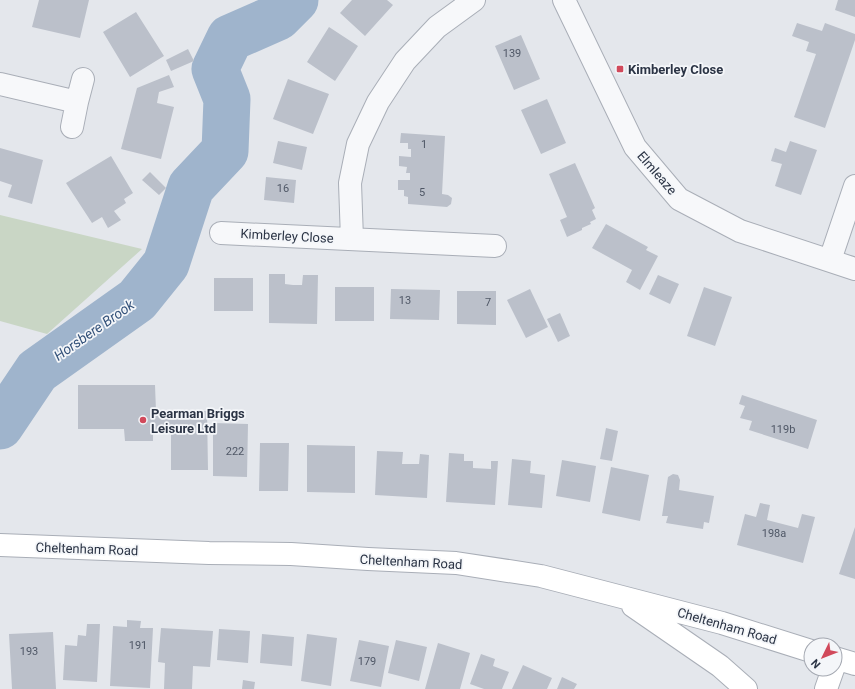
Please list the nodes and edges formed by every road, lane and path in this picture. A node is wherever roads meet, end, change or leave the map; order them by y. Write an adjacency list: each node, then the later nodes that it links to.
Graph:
1 (474, 0): 9 (street, Kimberley Close)
2 (564, 0): 11 (street, Elmleaze)
3 (83, 79): 5 (street)
4 (0, 84): 5 (street)
5 (77, 102): 6 (street)
6 (72, 128)
7 (855, 186): 11 (street)
8 (221, 233): 9 (street, Kimberley Close)
9 (352, 239): 10 (street, Kimberley Close)
10 (495, 246)
11 (830, 260): 12 (street, Elmleaze)
12 (855, 269)
13 (0, 545): 14 (main road, Cheltenham Road)
14 (619, 596): 15 (main road, Cheltenham Road); 17 (main road)
15 (803, 648)
16 (832, 677): 18 (main road)
17 (746, 689)
18 (826, 689)

